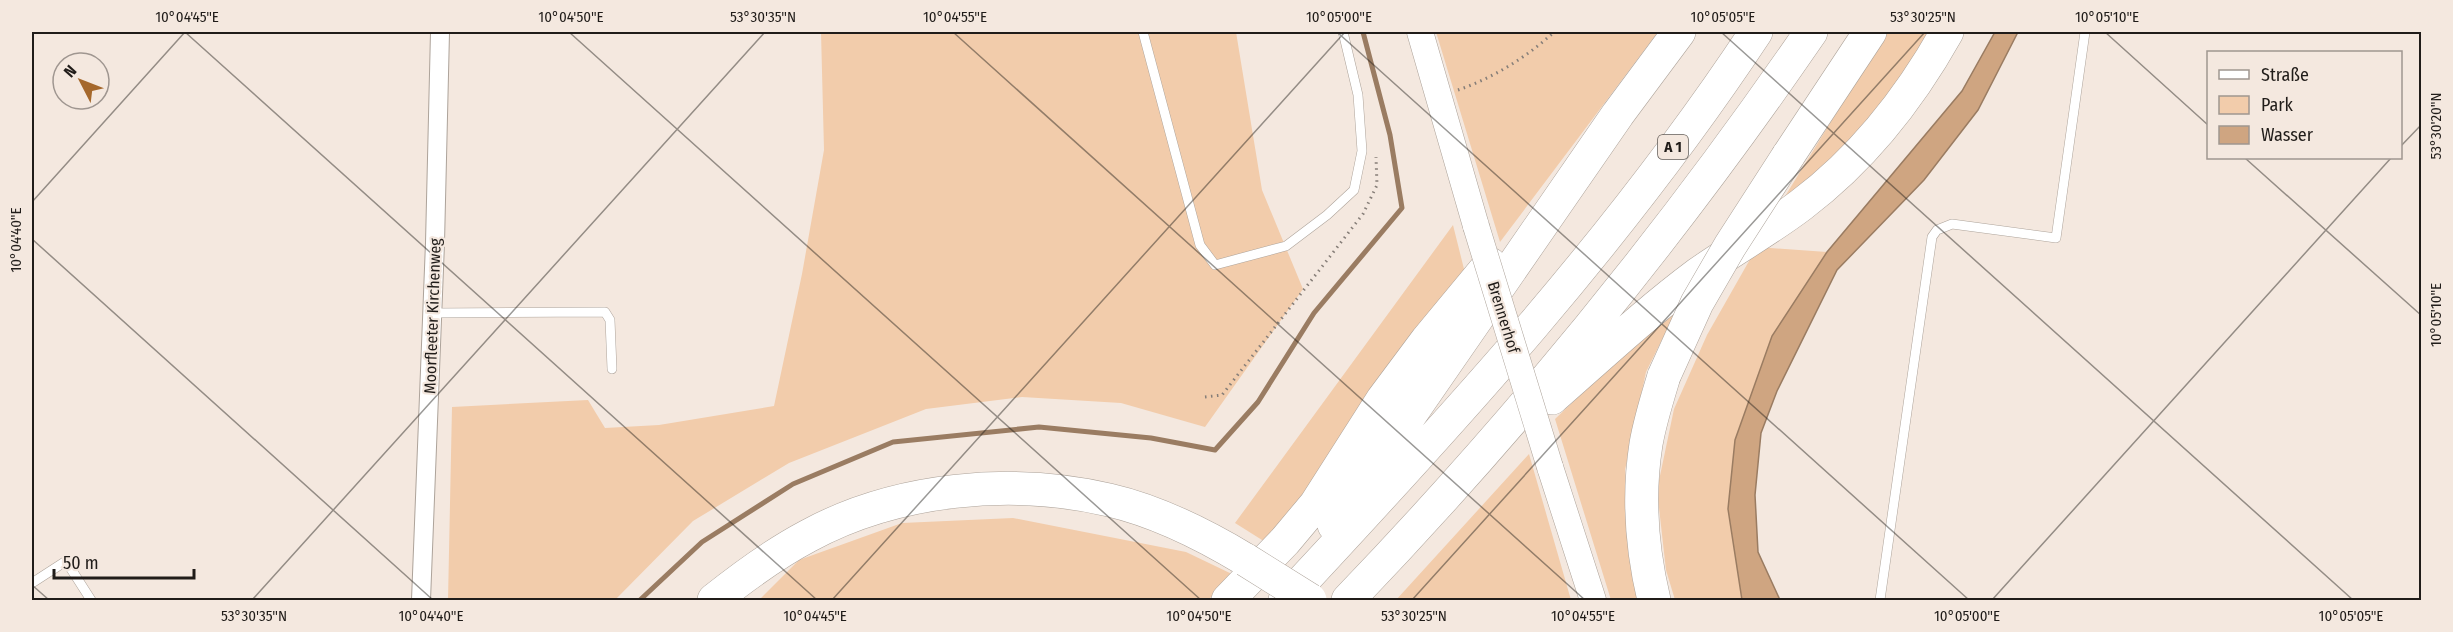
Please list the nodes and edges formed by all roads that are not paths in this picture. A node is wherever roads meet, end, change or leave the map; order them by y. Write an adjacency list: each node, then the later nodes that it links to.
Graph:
1 (440, 32): 12 (street, Moorfleeter Kirchenweg)
2 (1143, 32): 3 (lane)
3 (1343, 32)
4 (1420, 32): 23 (street, Brennerhof, bridge)
5 (1679, 32): 11 (highway)
6 (1756, 32): 20 (highway, A 1)
7 (1811, 32): 14 (highway)
8 (1870, 32): 24 (highway, bridge)
9 (1947, 32): 14 (highway)
10 (2085, 32): 25 (lane)
11 (1618, 114): 19 (highway); 20 (highway)
12 (433, 313): 13 (lane); 17 (street, Moorfleeter Kirchenweg)
13 (612, 369)
14 (1469, 470): 22 (highway)
15 (32, 583): 16 (lane)
16 (91, 600)
17 (422, 600)
18 (714, 600): 21 (highway, bridge)
19 (1228, 600)
20 (1284, 600)
21 (1310, 600)
22 (1348, 600)
23 (1593, 600)
24 (1654, 600)
25 (1880, 600)

